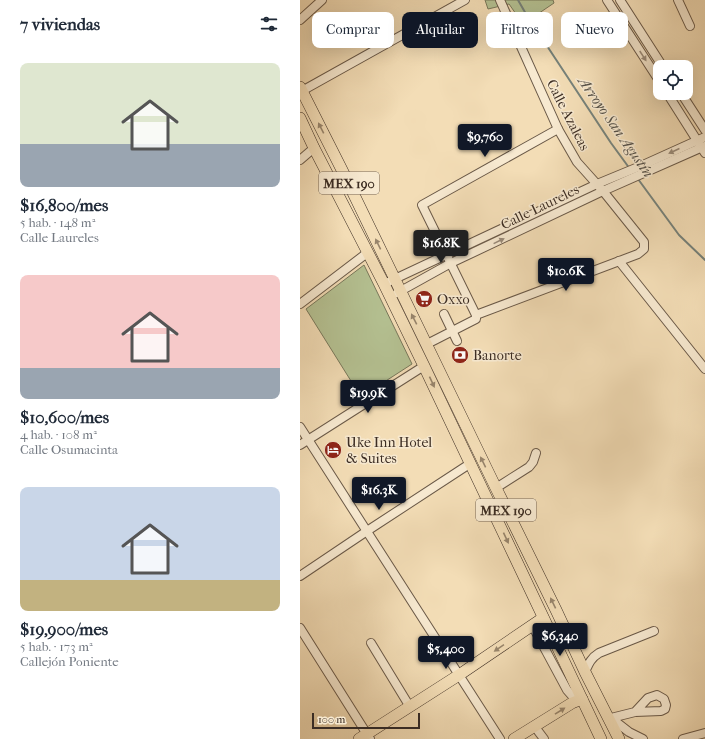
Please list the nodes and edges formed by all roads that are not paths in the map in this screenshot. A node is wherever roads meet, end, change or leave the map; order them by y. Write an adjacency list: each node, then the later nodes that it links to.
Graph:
1 (322, 0): 7 (street)
2 (465, 0): 11 (street)
3 (500, 0): 15 (street, Calle Azaleas)
4 (607, 0): 10 (street, one-way to 10)
5 (620, 0): 9 (street)
6 (678, 0): 8 (street)
7 (300, 20)
8 (690, 26)
9 (659, 60)
10 (653, 71)
11 (301, 90): 27 (main road, MEX 190, one-way to 11)
12 (672, 100): 17 (street)
13 (685, 100): 16 (street)
14 (300, 118): 18 (main road, MEX 190)
15 (558, 128): 21 (street, Calle Azaleas); 24 (street)
16 (705, 130)
17 (703, 144): 20 (street, Calle Laureles)
18 (314, 148): 19 (street); 23 (main road, MEX 190)
19 (300, 160)
20 (623, 177): 21 (street, Calle Laureles); 22 (street, Calle Laureles)
21 (597, 184): 22 (street, Calle Azaleas); 24 (street, Calle Laureles)
22 (603, 191): 25 (street, Calle Azaleas); 26 (street, Calle Laureles, one-way to 22)
23 (367, 253): 28 (main road, MEX 190); 31 (street)
24 (447, 255): 26 (street); 27 (street, Calle Laureles)
25 (619, 261): 33 (street); 38 (street)
26 (451, 264): 29 (street, Calle Laureles); 33 (street)
27 (395, 280): 28 (street, Calle Laureles); 29 (main road, MEX 190)
28 (384, 284): 30 (main road, MEX 190)
29 (400, 291): 30 (street, Calle Laureles); 36 (main road, MEX 190, one-way to 29)
30 (389, 296): 37 (main road, MEX 190)
31 (300, 304)
32 (444, 314): 34 (street)
33 (476, 315): 34 (street)
34 (452, 331): 35 (street); 36 (street)
35 (457, 341)
36 (427, 344): 44 (main road, MEX 190, one-way to 36)
37 (424, 366): 40 (street); 43 (main road, MEX 190, one-way to 43)
38 (705, 369)
39 (300, 427): 40 (street)
40 (308, 440): 41 (street); 45 (street)
41 (300, 445)
42 (536, 453): 44 (street)
43 (471, 463): 45 (street); 47 (main road, MEX 190, one-way to 47)
44 (496, 488): 52 (main road, MEX 190, one-way to 44)
45 (367, 531): 46 (street); 53 (street)
46 (300, 576)
47 (543, 618): 48 (main road); 54 (main road, MEX 190)
48 (532, 625): 53 (main road, one-way to 53); 54 (street)
49 (300, 628): 60 (street)
50 (654, 631): 52 (street)
51 (371, 643): 55 (street)
52 (585, 672): 54 (main road); 57 (main road, MEX 190)
53 (460, 675): 55 (main road); 61 (street)
54 (582, 699): 57 (main road); 58 (main road, one-way to 54); 64 (main road, MEX 190)
55 (410, 707): 60 (main road)
56 (635, 712): 57 (street)
57 (609, 718): 65 (main road, MEX 190); 66 (street)
58 (535, 727): 62 (main road); 63 (street)
59 (705, 733): 67 (street)
60 (365, 737)
61 (500, 739)
62 (514, 739)
63 (544, 739)
64 (602, 739)
65 (619, 739)
66 (643, 739)
67 (683, 739)

